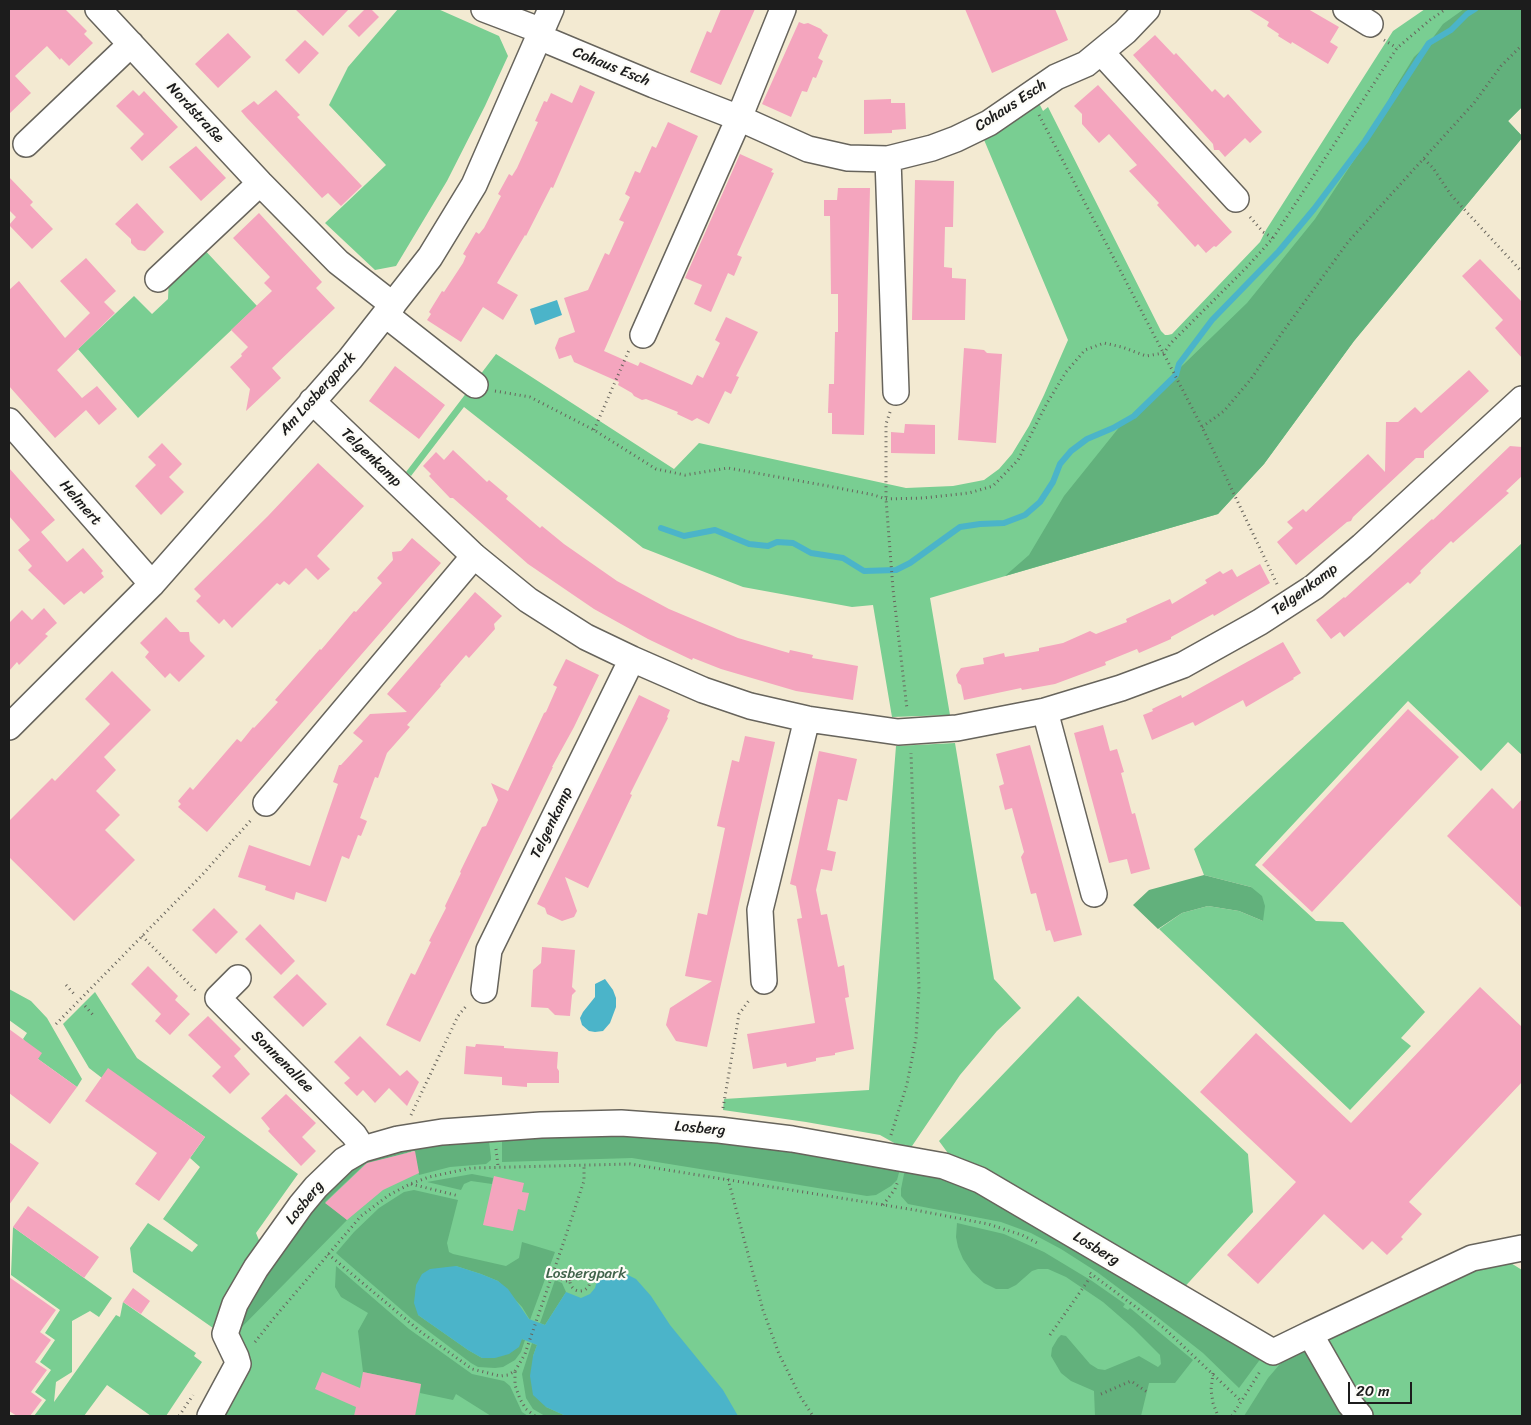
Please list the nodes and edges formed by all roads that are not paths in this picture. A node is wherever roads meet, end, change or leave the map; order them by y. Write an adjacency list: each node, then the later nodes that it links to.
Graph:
1 (98, 9): 8 (street, Nordstraße)
2 (484, 9): 7 (street, Cohaus Esch)
3 (782, 9): 10 (street)
4 (1147, 9): 9 (street, Cohaus Esch)
5 (1346, 9): 6 (street)
6 (1370, 24)
7 (544, 26): 10 (street, Cohaus Esch); 16 (street, Am Losbergpark)
8 (131, 44): 11 (street); 13 (street, Nordstraße)
9 (1101, 52): 12 (street, Cohaus Esch); 14 (street)
10 (739, 118): 12 (street, Cohaus Esch); 17 (street)
11 (26, 144)
12 (888, 159): 19 (street)
13 (260, 183): 15 (street); 16 (street, Nordstraße)
14 (1236, 199)
15 (158, 279)
16 (389, 310): 18 (street, Nordstraße); 21 (street, Am Losbergpark)
17 (643, 335)
18 (474, 385)
19 (896, 392)
20 (1522, 399): 26 (street, Telgenkamp)
21 (312, 401): 23 (street, Telgenkamp); 24 (street, Am Losbergpark)
22 (9, 421): 24 (street, Helmert)
23 (474, 556): 25 (street, Telgenkamp); 29 (street)
24 (152, 584): 28 (street, Am Losbergpark)
25 (632, 659): 27 (street, Telgenkamp); 33 (street, Telgenkamp)
26 (1044, 711): 27 (street, Telgenkamp); 30 (street)
27 (807, 719): 32 (street)
28 (11, 720)
29 (266, 802)
30 (1094, 894)
31 (238, 978): 34 (street, Sonnenallee)
32 (764, 981)
33 (484, 990)
34 (363, 1149): 36 (street, Losberg); 37 (street, Losberg)
35 (1522, 1248): 36 (street)
36 (1310, 1334): 38 (street)
37 (210, 1416)
38 (1360, 1416)

